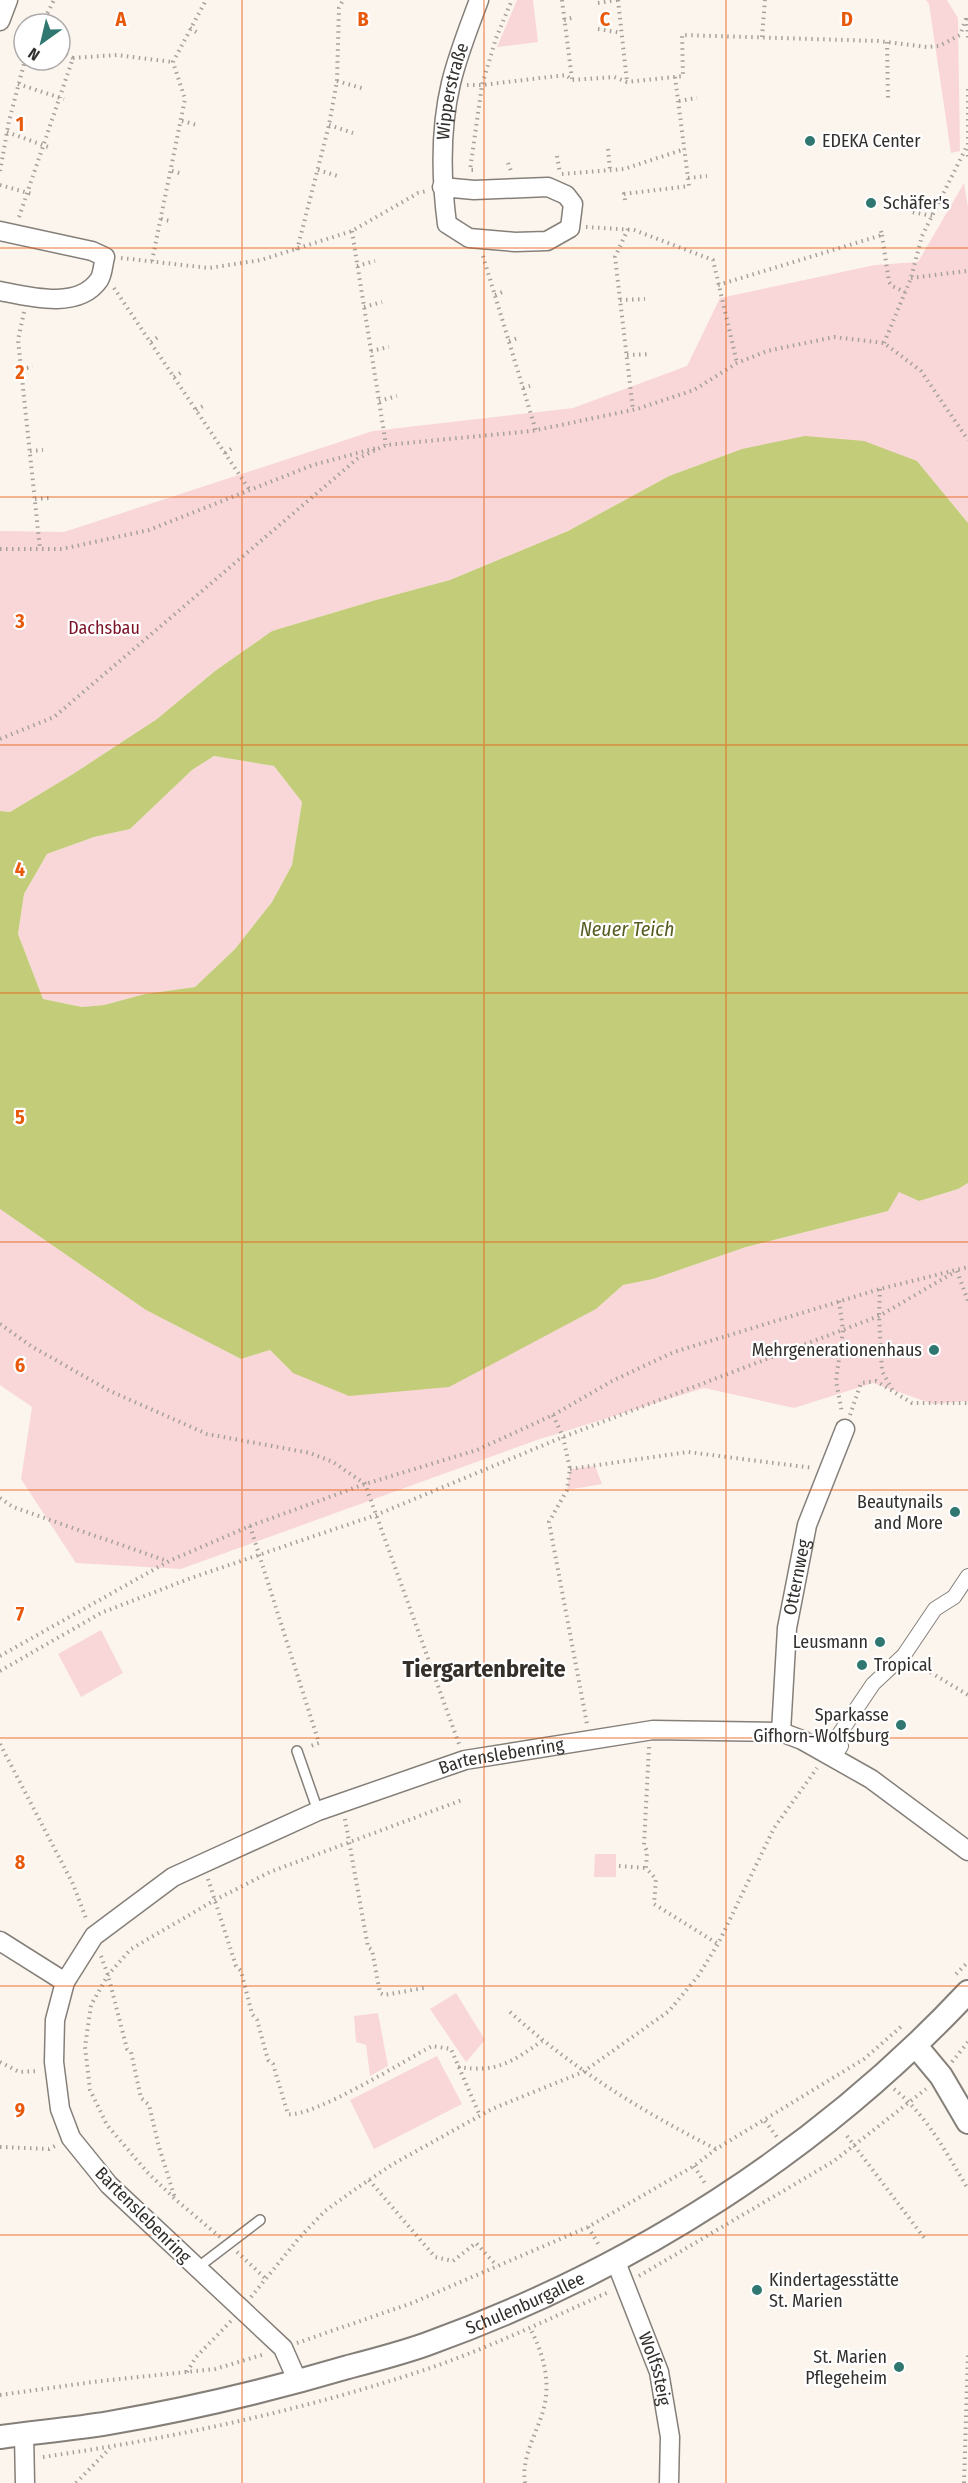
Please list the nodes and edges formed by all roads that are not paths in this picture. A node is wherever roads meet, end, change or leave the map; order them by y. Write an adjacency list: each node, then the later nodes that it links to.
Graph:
1 (8, 0): 3 (street)
2 (479, 0): 4 (street, Wipperstraße)
3 (0, 21)
4 (442, 187): 4 (street, Wipperstraße)
5 (7, 232): 6 (street)
6 (0, 291)
7 (844, 1429): 9 (street, Otternweg)
8 (968, 1576): 11 (street)
9 (781, 1732): 11 (street, Bartenslebenring); 12 (street, Bartenslebenring)
10 (297, 1751): 12 (lane)
11 (834, 1757): 13 (street, Bartenslebenring)
12 (318, 1811): 15 (street, Bartenslebenring)
13 (968, 1851)
14 (0, 1941): 15 (street)
15 (65, 1982): 21 (street, Bartenslebenring)
16 (959, 1986): 17 (street, Schulenburgallee)
17 (916, 2046): 18 (street); 20 (street, Schulenburgallee)
18 (968, 2122)
19 (260, 2220): 21 (lane)
20 (616, 2262): 22 (street, Schulenburgallee); 26 (street, Wolfssteig)
21 (197, 2268): 22 (street, Bartenslebenring)
22 (298, 2382): 23 (street, Schulenburgallee)
23 (24, 2434): 24 (street, Schulenburgallee); 25 (street)
24 (0, 2437)
25 (25, 2483)
26 (669, 2483)

